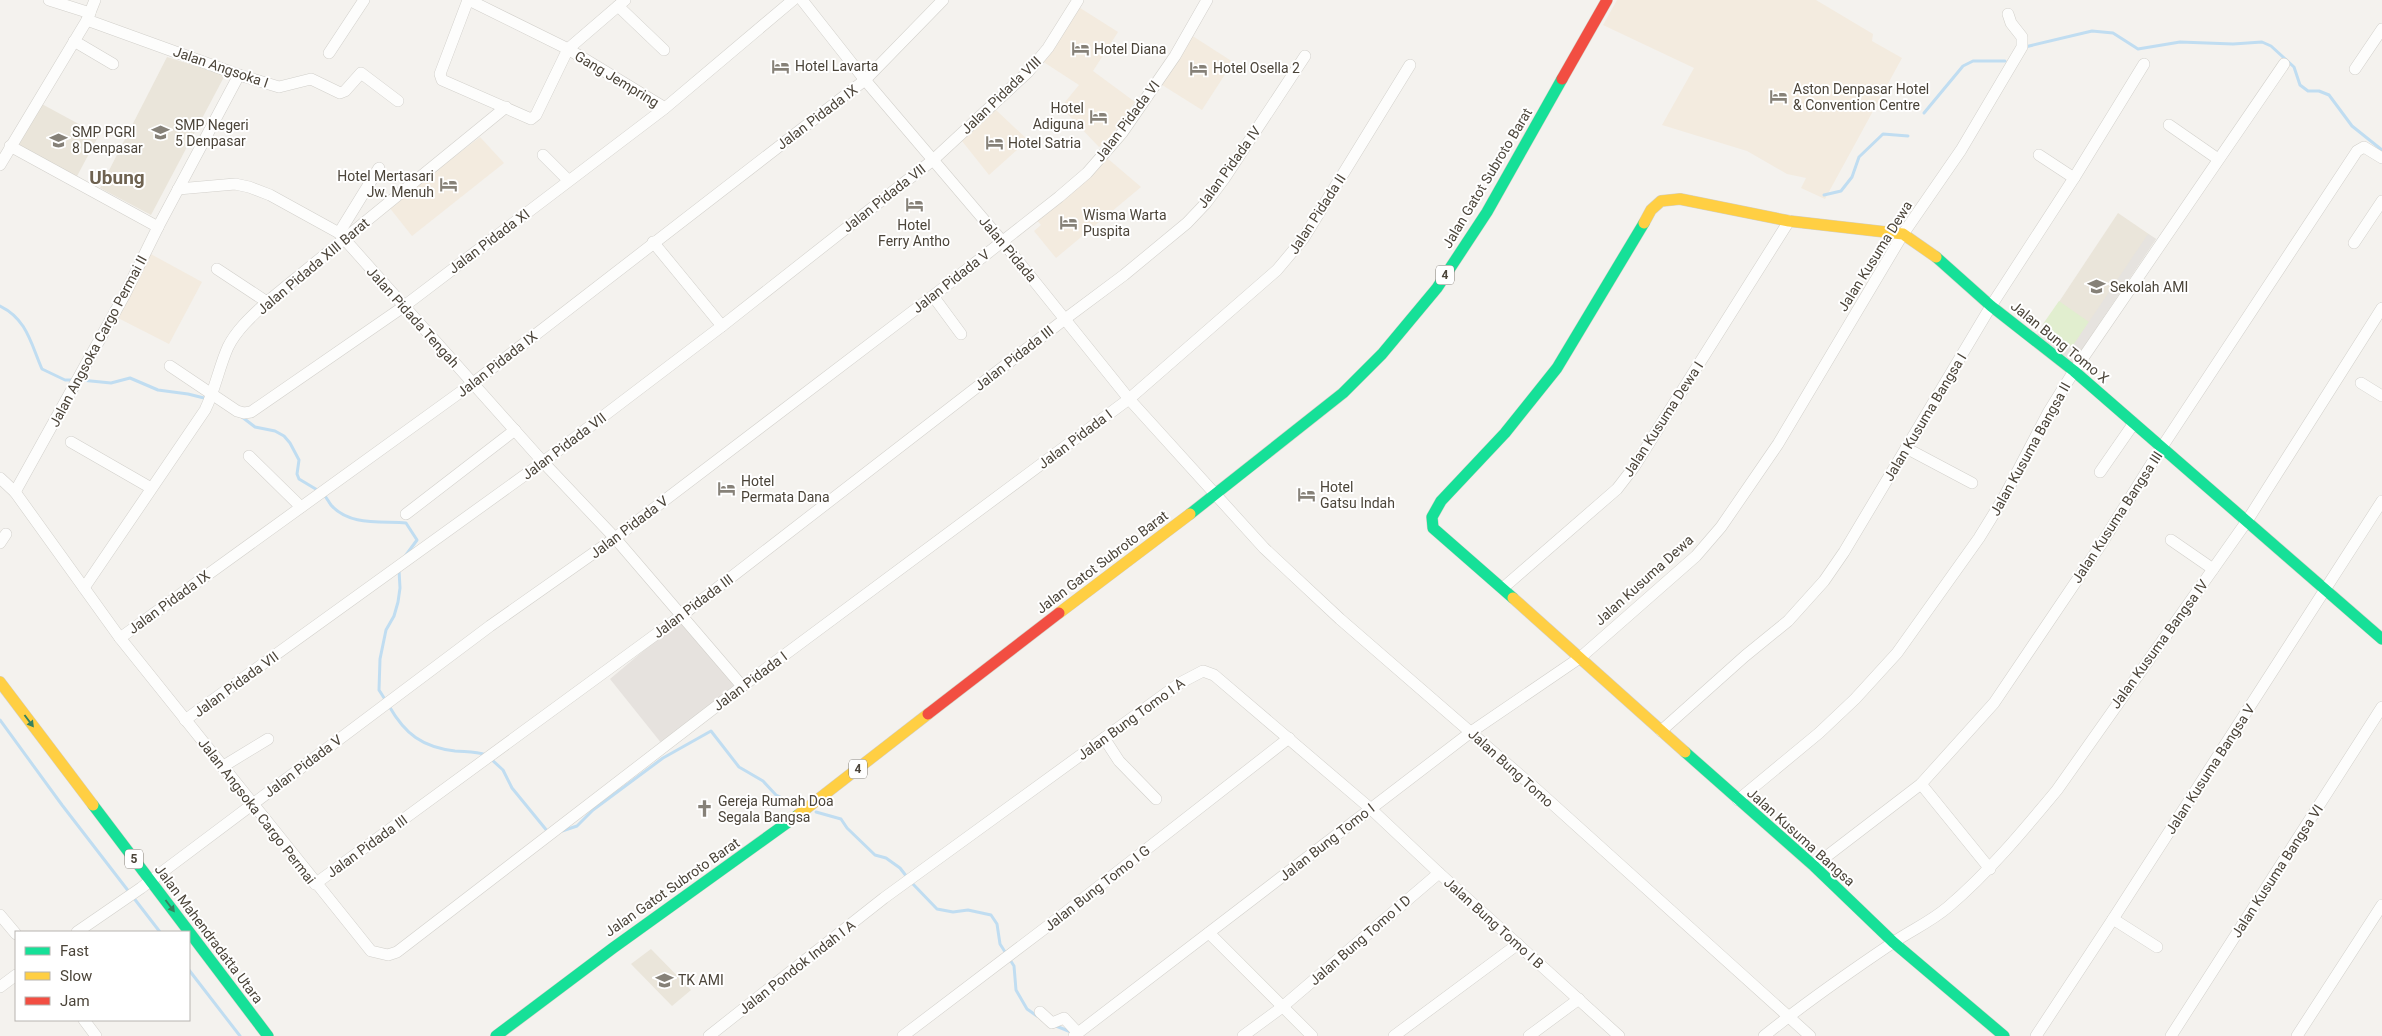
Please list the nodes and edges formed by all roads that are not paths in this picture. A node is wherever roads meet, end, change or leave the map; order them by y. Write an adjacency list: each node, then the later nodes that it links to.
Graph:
1 (49, 0): 13 (street, Jalan Angsoka I)
2 (95, 0): 13 (street)
3 (364, 0): 18 (street)
4 (469, 0): 16 (street, Gang Jempring); 28 (street)
5 (792, 0): 29 (street, Jalan Pidada XI)
6 (802, 0): 26 (street, Jalan Pidada)
7 (943, 0): 26 (street, Jalan Pidada IX)
8 (1078, 0): 36 (street, Jalan Pidada VIII)
9 (1206, 0): 47 (street, Jalan Pidada VI)
10 (1607, 0): 78 (main road, Jalan Gatot Subroto Barat / 4)
11 (622, 3): 16 (street); 17 (street)
12 (2008, 14): 45 (street, Jalan Kusuma Dewa)
13 (88, 16): 15 (street); 25 (street, Jalan Angsoka I)
14 (2382, 29): 24 (street)
15 (74, 41): 20 (street); 31 (street)
16 (568, 49): 28 (street); 29 (street, Gang Jempring)
17 (664, 50)
18 (329, 53)
19 (1305, 56): 56 (street, Jalan Pidada IV)
20 (113, 64)
21 (2144, 64): 39 (street, Jalan Kusuma Bangsa I)
22 (2284, 64): 35 (street, Jalan Kusuma Bangsa II)
23 (1410, 65): 65 (street, Jalan Pidada II)
24 (2355, 69)
25 (239, 74): 27 (street, Jalan Angsoka I); 41 (street, Jalan Angsoka Cargo Permai II)
26 (865, 80): 36 (street, Jalan Pidada); 48 (street, Jalan Pidada IX)
27 (398, 101)
28 (506, 107): 46 (street, Jalan Pidada XIII Barat)
29 (665, 108): 40 (street, Jalan Pidada XI)
30 (2169, 124): 35 (street)
31 (10, 146): 37 (street); 44 (street)
32 (543, 155): 40 (street)
33 (2039, 155): 39 (street)
34 (2382, 158): 69 (street, Jalan Kusuma Bangsa III)
35 (2218, 159): 60 (street, Jalan Kusuma Bangsa II)
36 (933, 160): 47 (street, Jalan Pidada); 57 (street, Jalan Pidada VII)
37 (0, 165)
38 (379, 168): 46 (street)
39 (2074, 178): 53 (street, Jalan Kusuma Bangsa I)
40 (568, 180): 54 (street, Jalan Pidada XI)
41 (178, 189): 44 (street, Jalan Angsoka Cargo Permai II); 46 (street, Jalan Pidada Tengah)
42 (2382, 202): 49 (street)
43 (1789, 220): 45 (main road, Jalan Bung Tomo X); 87 (street, Jalan Kusuma Dewa I); 87 (main road, Jalan Bung Tomo X)
44 (158, 227): 77 (street, Jalan Angsoka Cargo Permai II)
45 (1903, 234): 53 (main road, Jalan Bung Tomo X); 92 (street, Jalan Kusuma Dewa)
46 (342, 236): 52 (street, Jalan Pidada XIII Barat); 54 (street, Jalan Pidada Tengah)
47 (1002, 241): 51 (street, Jalan Pidada V); 56 (street, Jalan Pidada)
48 (654, 242): 57 (street); 61 (street, Jalan Pidada IX)
49 (2354, 243)
50 (217, 269): 52 (street)
51 (933, 296): 58 (street); 83 (street, Jalan Pidada V)
52 (267, 302): 63 (street, Jalan Pidada XIII Barat)
53 (1991, 306): 60 (main road, Jalan Bung Tomo X); 70 (street, Jalan Kusuma Bangsa I)
54 (402, 307): 61 (street, Jalan Pidada Tengah); 63 (street, Jalan Pidada XI)
55 (2382, 308): 82 (street, Jalan Kusuma Bangsa IV)
56 (1065, 319): 65 (street, Jalan Pidada); 89 (street, Jalan Pidada III)
57 (722, 326): 72 (street, Jalan Pidada VII)
58 (960, 334)
59 (170, 366): 63 (street, Jalan Pidada XI)
60 (2074, 372): 66 (main road, Jalan Bung Tomo X); 105 (street, Jalan Kusuma Bangsa II)
61 (473, 383): 67 (street, Jalan Pidada Tengah); 80 (street, Jalan Pidada IX)
62 (2361, 383): 64 (street)
63 (213, 393): 76 (street, Jalan Pidada XIII Barat)
64 (2382, 396)
65 (1129, 399): 78 (street, Jalan Pidada); 94 (street, Jalan Pidada I)
66 (2134, 423): 69 (main road, Jalan Bung Tomo X); 73 (street)
67 (515, 430): 72 (street, Jalan Pidada Tengah); 81 (street)
68 (71, 442): 76 (street)
69 (2162, 447): 82 (main road, Jalan Bung Tomo X); 103 (street, Jalan Kusuma Bangsa III)
70 (1906, 448): 75 (street); 97 (street, Jalan Kusuma Bangsa I)
71 (249, 456): 80 (street)
72 (543, 462): 83 (street, Jalan Pidada Tengah); 96 (street, Jalan Pidada VII)
73 (2100, 472)
74 (0, 478): 77 (street, Jalan Angsoka Cargo Permai)
75 (1972, 483)
76 (151, 488): 86 (street, Jalan Pidada XIII Barat)
77 (15, 492): 86 (street, Jalan Angsoka Cargo Permai)
78 (1216, 496): 98 (street, Jalan Bung Tomo); 137 (main road, Jalan Gatot Subroto Barat / 4)
79 (2382, 501): 88 (street, Jalan Kusuma Bangsa V)
80 (301, 508): 90 (street, Jalan Pidada IX)
81 (406, 514)
82 (2247, 521): 85 (street, Jalan Kusuma Bangsa IV); 88 (main road, Jalan Bung Tomo X)
83 (615, 538): 89 (street, Jalan Pidada Tengah); 106 (street, Jalan Pidada V)
84 (2171, 540): 85 (street)
85 (2213, 569): 109 (street, Jalan Kusuma Bangsa IV)
86 (84, 588): 90 (street, Jalan Angsoka Cargo Permai)
87 (1503, 588): 92 (main road)
88 (2326, 590): 91 (main road, Jalan Bung Tomo X); 116 (street, Jalan Kusuma Bangsa V)
89 (681, 616): 94 (street, Jalan Pidada Tengah); 112 (street, Jalan Pidada III)
90 (120, 638): 96 (street, Jalan Angsoka Cargo Permai)
91 (2382, 639)
92 (1581, 657): 97 (main road, Jalan Kusuma Bangsa); 98 (street, Jalan Bung Tomo I)
93 (0, 682): 111 (main road, Jalan Mahendradatta Utara / 5, one-way to 111)
94 (742, 686): 125 (street, Jalan Pidada I)
95 (2382, 706): 148 (street, Jalan Kusuma Bangsa VI)
96 (186, 720): 102 (street, Jalan Angsoka Cargo Permai)
97 (1661, 731): 105 (main road, Jalan Kusuma Bangsa)
98 (1471, 732): 107 (street, Jalan Bung Tomo I); 131 (street, Jalan Bung Tomo)
99 (268, 738): 102 (street)
100 (1104, 738): 101 (street, Jalan Bung Tomo I A); 104 (street); 113 (street, Jalan Bung Tomo I A)
101 (1289, 738): 107 (street, Jalan Bung Tomo I A); 139 (street, Jalan Bung Tomo I G)
102 (222, 767): 106 (street, Jalan Angsoka Cargo Permai)
103 (1921, 784): 108 (street, Jalan Kusuma Bangsa III); 109 (street)
104 (1156, 798)
105 (1738, 800): 108 (main road, Jalan Kusuma Bangsa)
106 (252, 805): 111 (street, Jalan Pidada V); 112 (street, Jalan Angsoka Cargo Permai)
107 (1371, 809): 110 (street, Jalan Bung Tomo I B); 121 (street, Jalan Bung Tomo I)
108 (1814, 866): 122 (main road, Jalan Kusuma Bangsa)
109 (1990, 869): 122 (street, Jalan Kusuma Bangsa IV)
110 (1439, 874): 123 (street, Jalan Bung Tomo I B); 129 (street, Jalan Bung Tomo I D)
111 (151, 880): 117 (street, Jalan Pidada V); 118 (main road, Jalan Mahendradatta Utara / 5, one-way to 118)
112 (315, 884): 125 (street, Jalan Angsoka Cargo Permai)
113 (884, 898): 138 (street, Jalan Pondok Indah I A)
114 (2382, 905): 149 (street)
115 (0, 915): 120 (street)
116 (2113, 920): 124 (street); 147 (street, Jalan Kusuma Bangsa V)
117 (78, 931)
118 (189, 931)
119 (190, 932): 136 (main road, Jalan Mahendradatta Utara / 5, one-way to 136)
120 (15, 933)
121 (1209, 933): 129 (street); 133 (street, Jalan Bung Tomo I)
122 (1893, 942): 131 (street, Jalan Kusuma Bangsa IV); 146 (main road, Jalan Kusuma Bangsa)
123 (1518, 944): 128 (street, Jalan Bung Tomo I B); 142 (street)
124 (2157, 947)
125 (371, 951)
126 (15, 976): 127 (street)
127 (0, 987)
128 (1579, 999): 134 (street); 143 (street, Jalan Bung Tomo I B)
129 (1281, 1008): 140 (street, Jalan Bung Tomo I D); 141 (street)
130 (1040, 1012): 133 (street)
131 (1787, 1017): 144 (street, Jalan Kusuma Bangsa IV); 145 (street, Jalan Bung Tomo)
132 (85, 1021): 135 (street)
133 (1076, 1034)
134 (1534, 1035)
135 (96, 1036)
136 (268, 1036)
137 (496, 1036)
138 (709, 1036)
139 (903, 1036)
140 (1243, 1036)
141 (1312, 1036)
142 (1394, 1036)
143 (1619, 1036)
144 (1764, 1036)
145 (1810, 1036)
146 (2004, 1036)
147 (2036, 1036)
148 (2171, 1036)
149 (2297, 1036)

